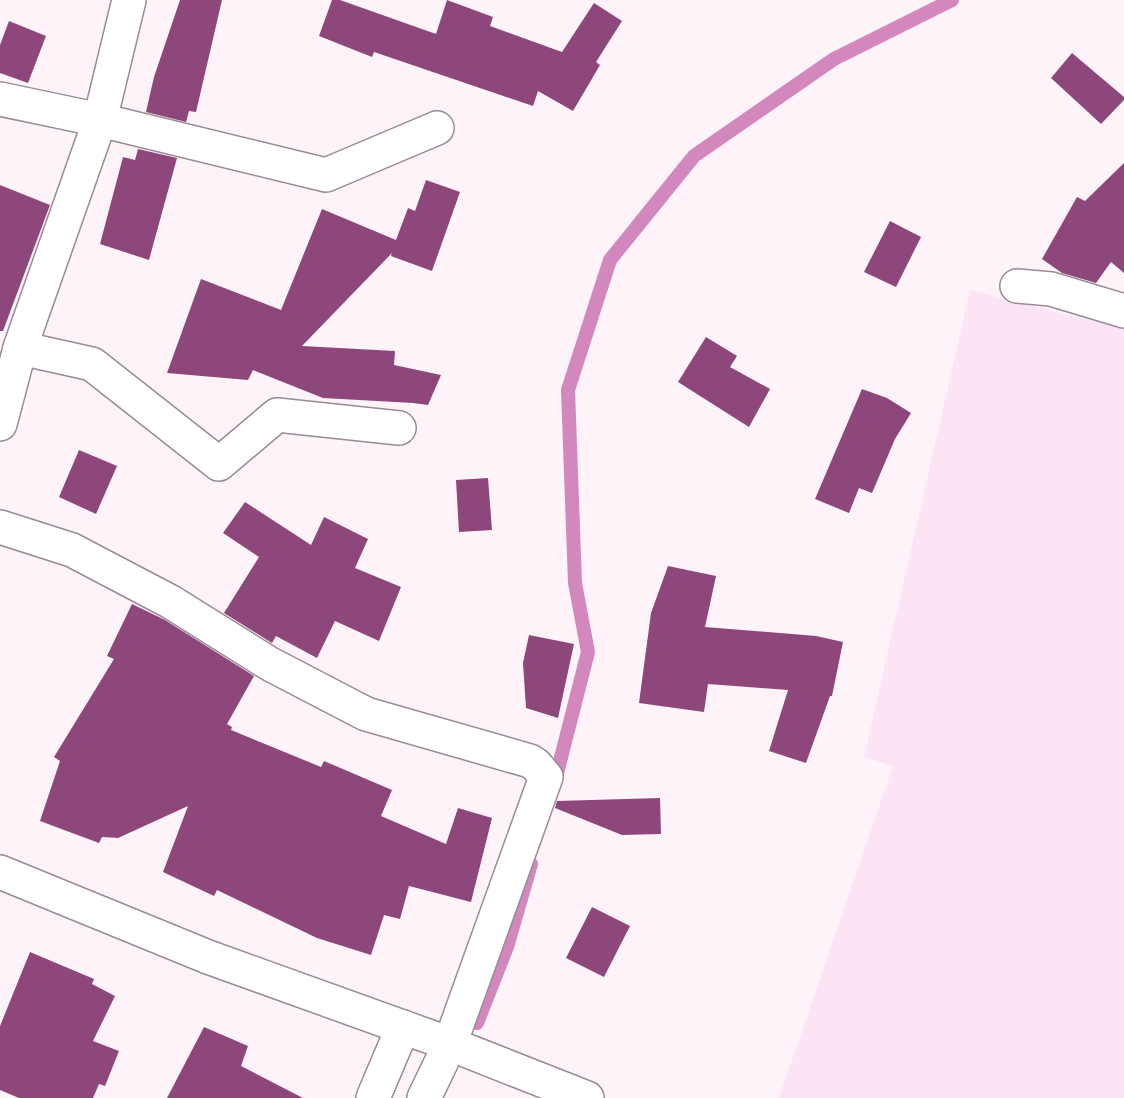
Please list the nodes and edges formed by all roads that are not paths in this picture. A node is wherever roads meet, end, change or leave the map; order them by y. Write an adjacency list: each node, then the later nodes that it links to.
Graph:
1 (129, 0): 3 (street)
2 (0, 99): 3 (street)
3 (100, 120): 4 (street); 7 (street)
4 (437, 128)
5 (1017, 286): 6 (street)
6 (1124, 310)
7 (12, 365): 8 (street); 9 (street)
8 (0, 424)
9 (399, 428)
10 (0, 527): 13 (street)
11 (0, 872): 12 (street)
12 (403, 1027): 13 (street); 14 (street)
13 (450, 1044): 15 (street); 16 (street)
14 (374, 1098)
15 (424, 1098)
16 (587, 1098)

